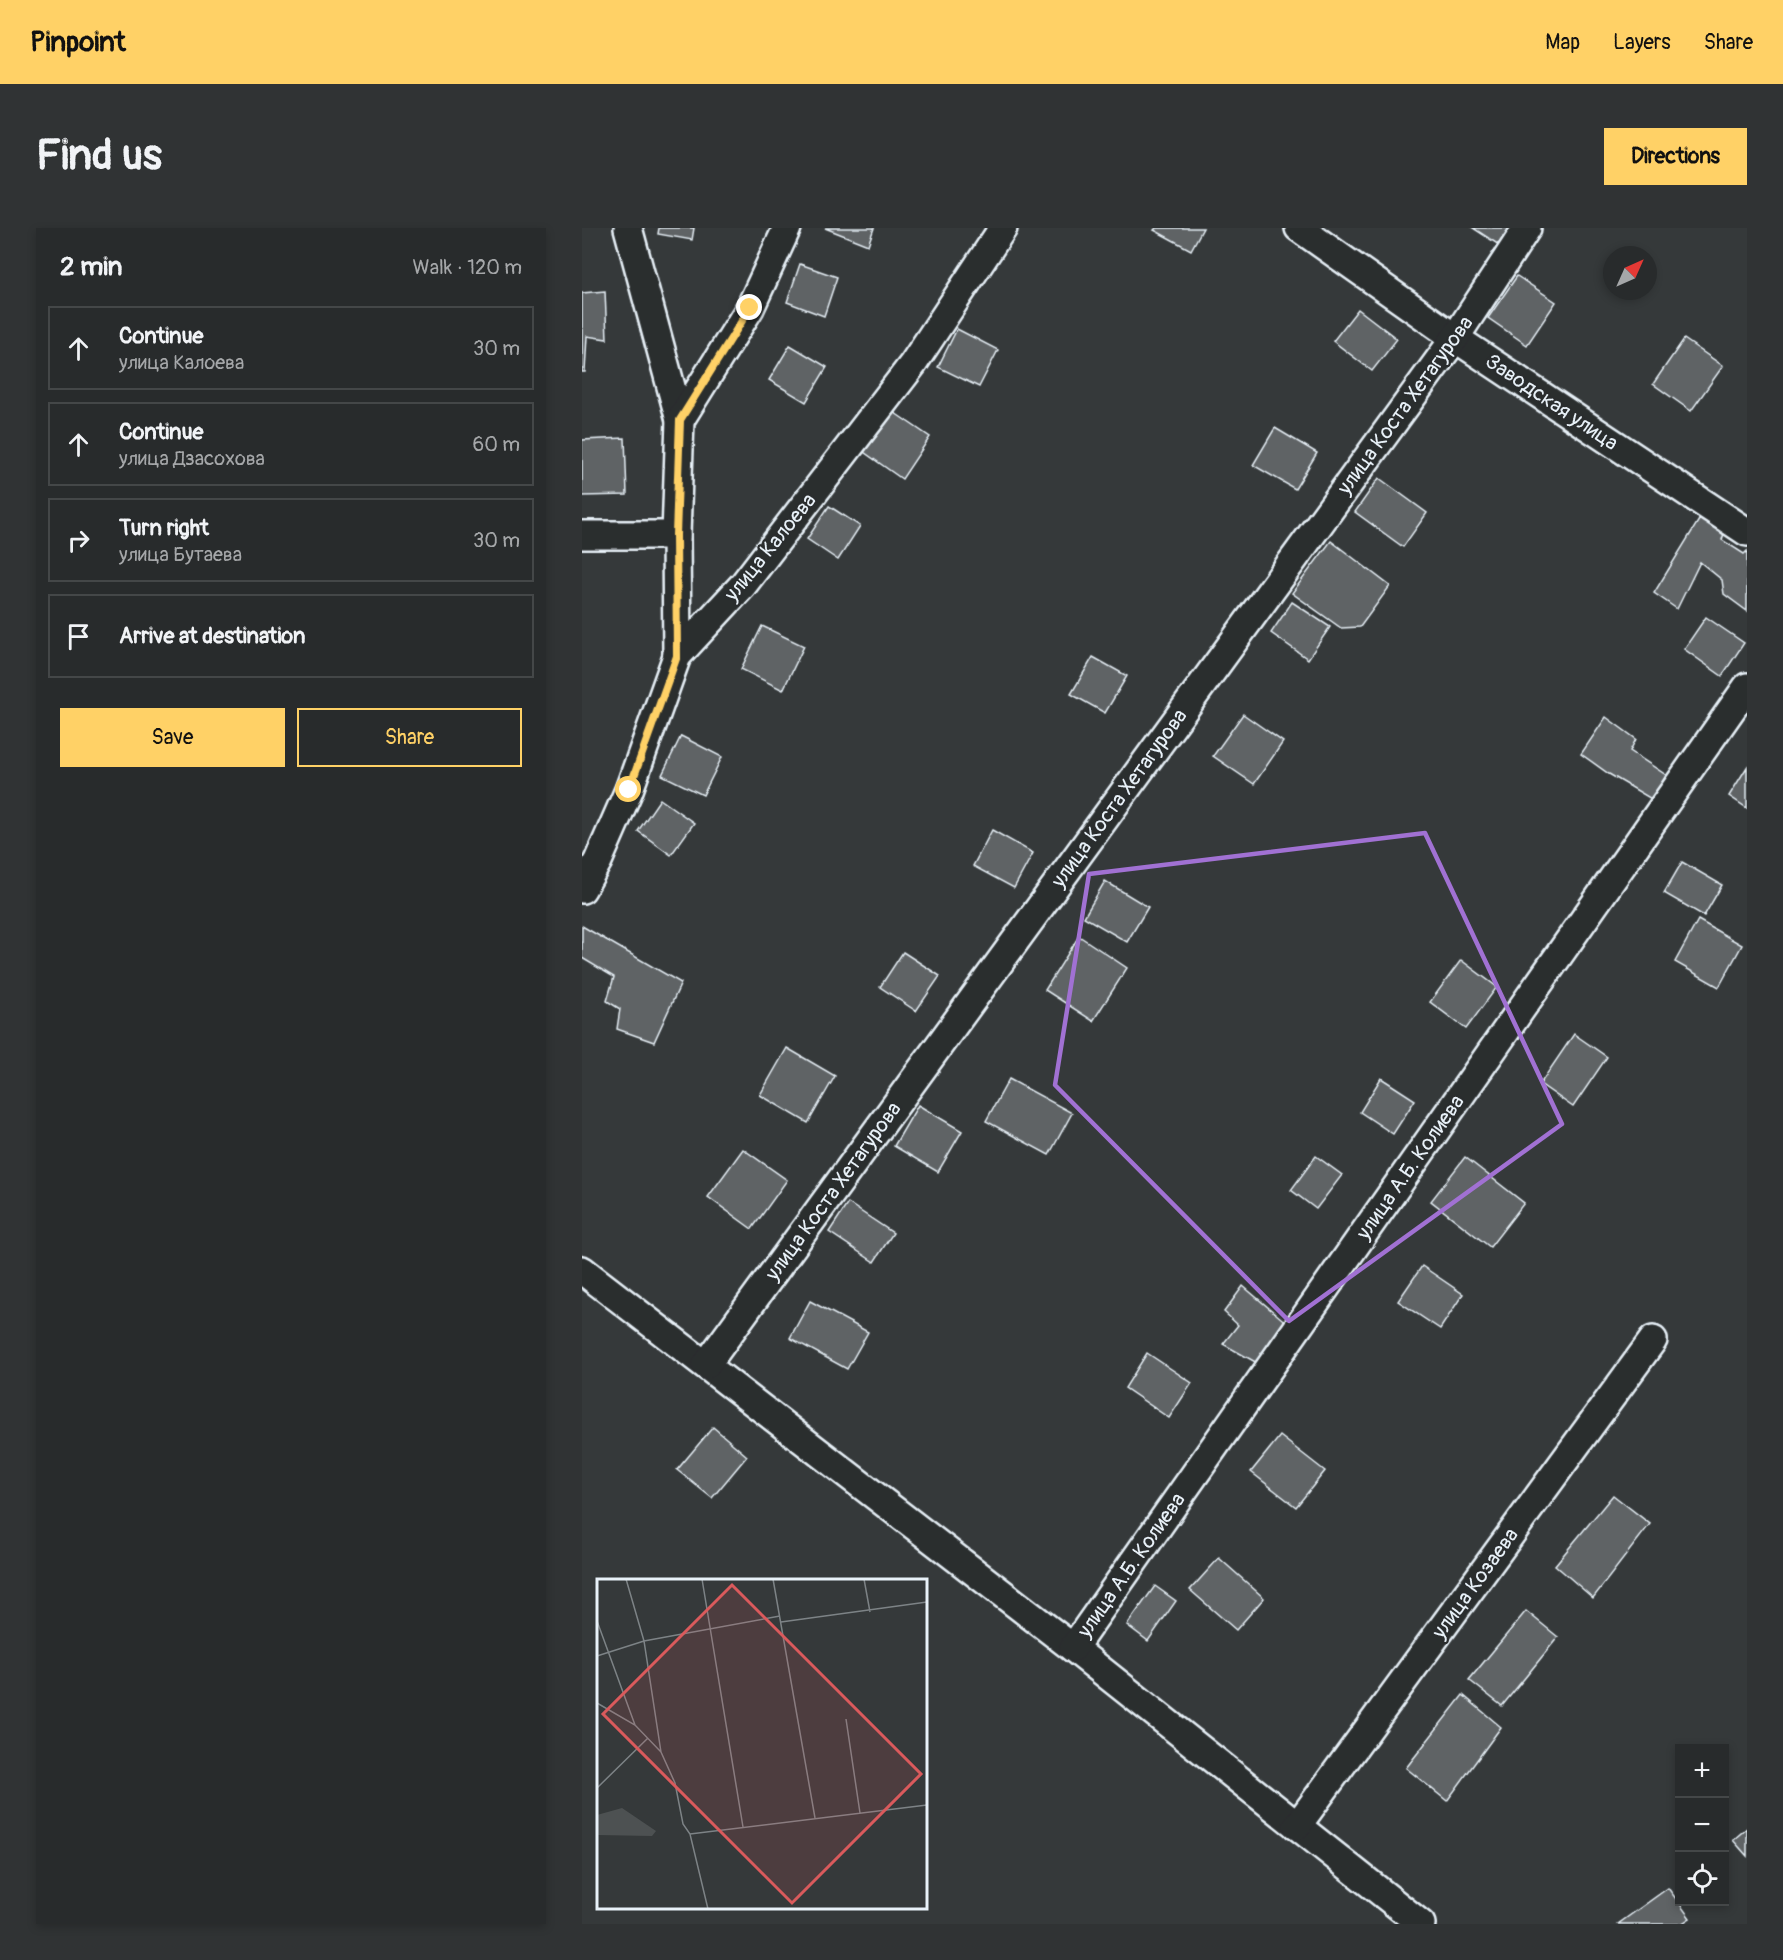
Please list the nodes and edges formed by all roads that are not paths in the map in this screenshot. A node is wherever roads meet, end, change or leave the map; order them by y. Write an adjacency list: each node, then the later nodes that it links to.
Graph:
1 (628, 228): 7 (street)
2 (787, 228): 7 (street)
3 (1003, 228): 11 (street, улица Калоева)
4 (1299, 228): 6 (street, Заводская улица)
5 (1527, 228): 6 (street, улица Коста Хетагурова)
6 (1455, 338): 8 (street, Заводская улица); 16 (street, улица Коста Хетагурова)
7 (680, 420): 10 (street)
8 (1747, 532)
9 (582, 535): 10 (street)
10 (676, 535): 11 (street)
11 (677, 656): 13 (street, улица Калоева)
12 (1747, 687): 17 (street, улица А.Б. Колиева)
13 (582, 889)
14 (582, 1270): 16 (street)
15 (1653, 1340): 18 (street, улица Козаева)
16 (706, 1365): 17 (street)
17 (1073, 1648): 18 (street)
18 (1297, 1826): 19 (street)
19 (1421, 1924)

